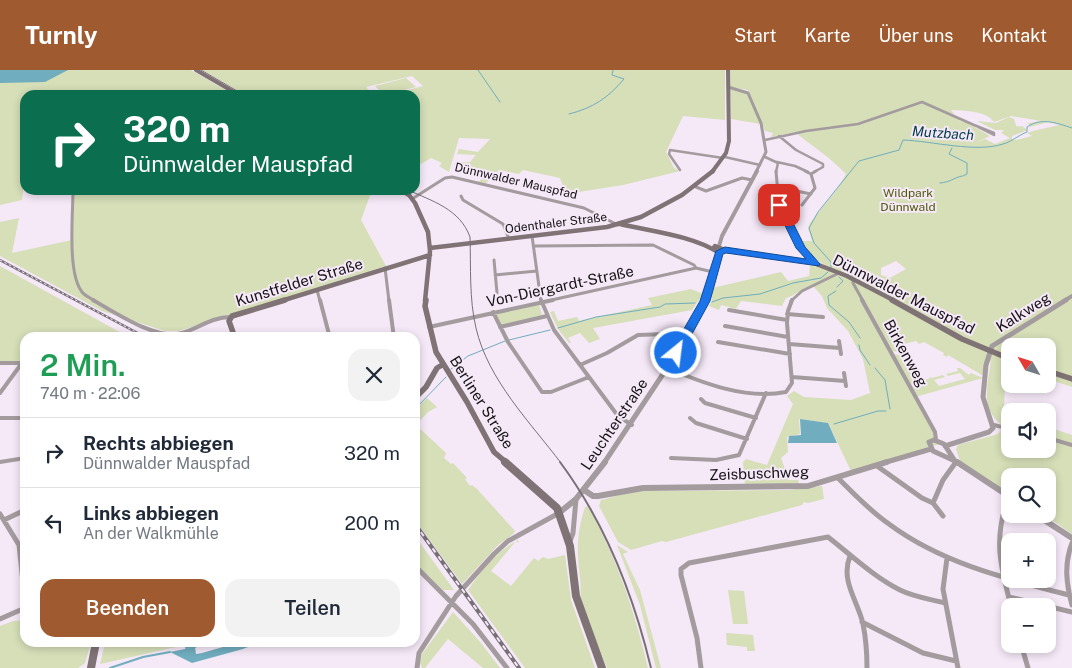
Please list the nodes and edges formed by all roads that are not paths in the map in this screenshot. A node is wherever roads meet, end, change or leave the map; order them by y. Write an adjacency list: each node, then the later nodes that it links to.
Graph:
1 (196, 70): 4 (main road)
2 (728, 70): 3 (main road)
3 (728, 87): 7 (street); 9 (main road)
4 (230, 90)
5 (974, 124): 5 (street); 6 (street)
6 (779, 136): 7 (street); 13 (street)
7 (765, 140): 8 (street)
8 (765, 157): 10 (street); 11 (street)
9 (724, 158): 11 (street); 12 (street); 16 (main road, Odenthaler Straße)
10 (777, 162): 13 (street); 17 (street)
11 (760, 165): 14 (street)
12 (680, 170)
13 (811, 174): 15 (street)
14 (752, 180): 16 (street); 30 (street)
15 (815, 186): 19 (street)
16 (696, 187): 26 (main road, Odenthaler Straße)
17 (777, 187): 19 (street); 37 (street)
18 (420, 194): 26 (street, Dünnwalder Mauspfad)
19 (811, 194): 25 (street)
20 (73, 195): 59 (street, Kunstfelder Straße)
21 (407, 195): 24 (main road, Berliner Straße)
22 (419, 195): 24 (street, Dünnwalder Mauspfad)
23 (461, 196): 28 (street)
24 (412, 199): 31 (main road, Berliner Straße)
25 (802, 205)
26 (619, 224): 27 (main road, Odenthaler Straße); 32 (main road, Dünnwalder Mauspfad)
27 (532, 236): 28 (main road, Odenthaler Straße); 29 (street)
28 (509, 239): 31 (main road, Odenthaler Straße)
29 (534, 246): 39 (street); 40 (street)
30 (720, 246): 32 (main road); 33 (main road)
31 (430, 248): 35 (main road, Berliner Straße)
32 (713, 249): 34 (main road, Dünnwalder Mauspfad)
33 (725, 250): 34 (main road); 37 (main road, Dünnwalder Mauspfad)
34 (719, 253): 41 (street, Leuchterstraße)
35 (430, 255): 38 (main road, Kunstfelder Straße); 57 (main road, Berliner Straße)
36 (494, 260): 43 (street)
37 (815, 264): 42 (main road, Dünnwalder Mauspfad)
38 (385, 268): 45 (main road, Kunstfelder Straße); 63 (street)
39 (696, 268): 41 (street); 48 (street, Von-Diergardt-Straße)
40 (537, 271): 43 (street); 48 (street)
41 (713, 272): 65 (street, Leuchterstraße)
42 (839, 273): 44 (main road, Dünnwalder Mauspfad); 51 (street)
43 (495, 275): 46 (street)
44 (853, 279): 70 (main road, Dünnwalder Mauspfad); 97 (street, Birkenweg)
45 (318, 290): 53 (main road, Kunstfelder Straße); 62 (street)
46 (496, 293)
47 (1072, 296): 70 (street, Kalkweg)
48 (541, 301): 50 (street, Von-Diergardt-Straße); 52 (street)
49 (729, 310): 55 (street)
50 (493, 312): 57 (street, Von-Diergardt-Straße); 58 (street)
51 (787, 314): 54 (street); 55 (street)
52 (547, 316): 58 (street, Von-Diergardt-Straße); 77 (street)
53 (230, 317): 60 (street, Kunstfelder Straße); 61 (main road)
54 (824, 317)
55 (787, 320): 64 (street)
56 (725, 326): 64 (street)
57 (429, 327): 76 (main road, Berliner Straße)
58 (500, 327): 82 (street)
59 (160, 332)
60 (182, 332)
61 (234, 332)
62 (328, 332)
63 (393, 332)
64 (788, 336): 68 (street)
65 (684, 339): 77 (street); 79 (street, Leuchterstraße)
66 (839, 341): 69 (street)
67 (718, 342): 71 (street)
68 (789, 344): 69 (street); 71 (street)
69 (840, 348): 72 (street)
70 (989, 351): 73 (main road, Dünnwalder Mauspfad); 94 (street)
71 (790, 354): 83 (street)
72 (841, 354)
73 (1001, 356)
74 (0, 363): 75 (street)
75 (20, 363)
76 (442, 365): 86 (main road); 113 (main road, Berliner Straße)
77 (580, 365): 82 (street)
78 (20, 368): 85 (street)
79 (667, 368): 87 (street); 93 (street, Leuchterstraße)
80 (844, 373): 83 (street)
81 (1056, 374): 84 (main road)
82 (589, 377): 93 (street)
83 (792, 377): 87 (street)
84 (1072, 379)
85 (0, 393)
86 (420, 393)
87 (766, 394): 92 (street)
88 (701, 399): 92 (street)
89 (0, 418): 90 (street)
90 (20, 418)
91 (690, 418): 96 (street)
92 (756, 418): 96 (street)
93 (632, 424): 108 (street, Leuchterstraße)
94 (994, 426): 95 (street); 101 (street)
95 (1001, 427)
96 (747, 439): 103 (street)
97 (936, 440): 100 (street); 101 (street)
98 (1056, 440): 99 (street)
99 (1072, 445)
100 (932, 449): 101 (street); 106 (street, Zeisbuschweg)
101 (944, 450): 105 (street)
102 (20, 458): 104 (street)
103 (671, 458)
104 (0, 462)
105 (956, 462): 109 (street); 111 (street)
106 (877, 466): 107 (street, Zeisbuschweg); 111 (street)
107 (838, 478): 108 (street, Zeisbuschweg); 124 (street)
108 (584, 490): 110 (street, Leuchterstraße)
109 (1001, 492)
110 (576, 499): 113 (street, Leuchterstraße); 120 (street)
111 (933, 502): 115 (street)
112 (20, 512): 117 (street)
113 (560, 513): 120 (main road, Berliner Straße); 132 (street, Leuchterstraße)
114 (0, 514): 117 (street)
115 (943, 516)
116 (1001, 519): 125 (street)
117 (4, 520): 122 (street)
118 (1049, 523): 119 (street)
119 (1072, 538)
120 (569, 543): 145 (main road, Berliner Straße)
121 (1072, 543): 130 (street)
122 (20, 554)
123 (850, 556): 133 (street); 138 (street); 146 (street)
124 (947, 558): 127 (street); 133 (street)
125 (1001, 565)
126 (420, 571): 132 (street)
127 (1001, 577)
128 (1007, 588): 131 (street)
129 (1045, 588): 130 (street)
130 (1069, 594): 134 (street)
131 (1009, 597): 136 (street)
132 (452, 602): 143 (street, Leuchterstraße); 144 (street)
133 (945, 602): 141 (street)
134 (1072, 605)
135 (20, 610): 137 (street)
136 (1072, 612)
137 (0, 619)
138 (862, 622): 141 (street); 147 (street)
139 (95, 647): 142 (main road)
140 (1024, 653): 149 (street)
141 (956, 661): 148 (street)
142 (92, 667)
143 (417, 668)
144 (507, 668)
145 (602, 668)
146 (701, 668)
147 (867, 668)
148 (958, 668)
149 (1028, 668)

